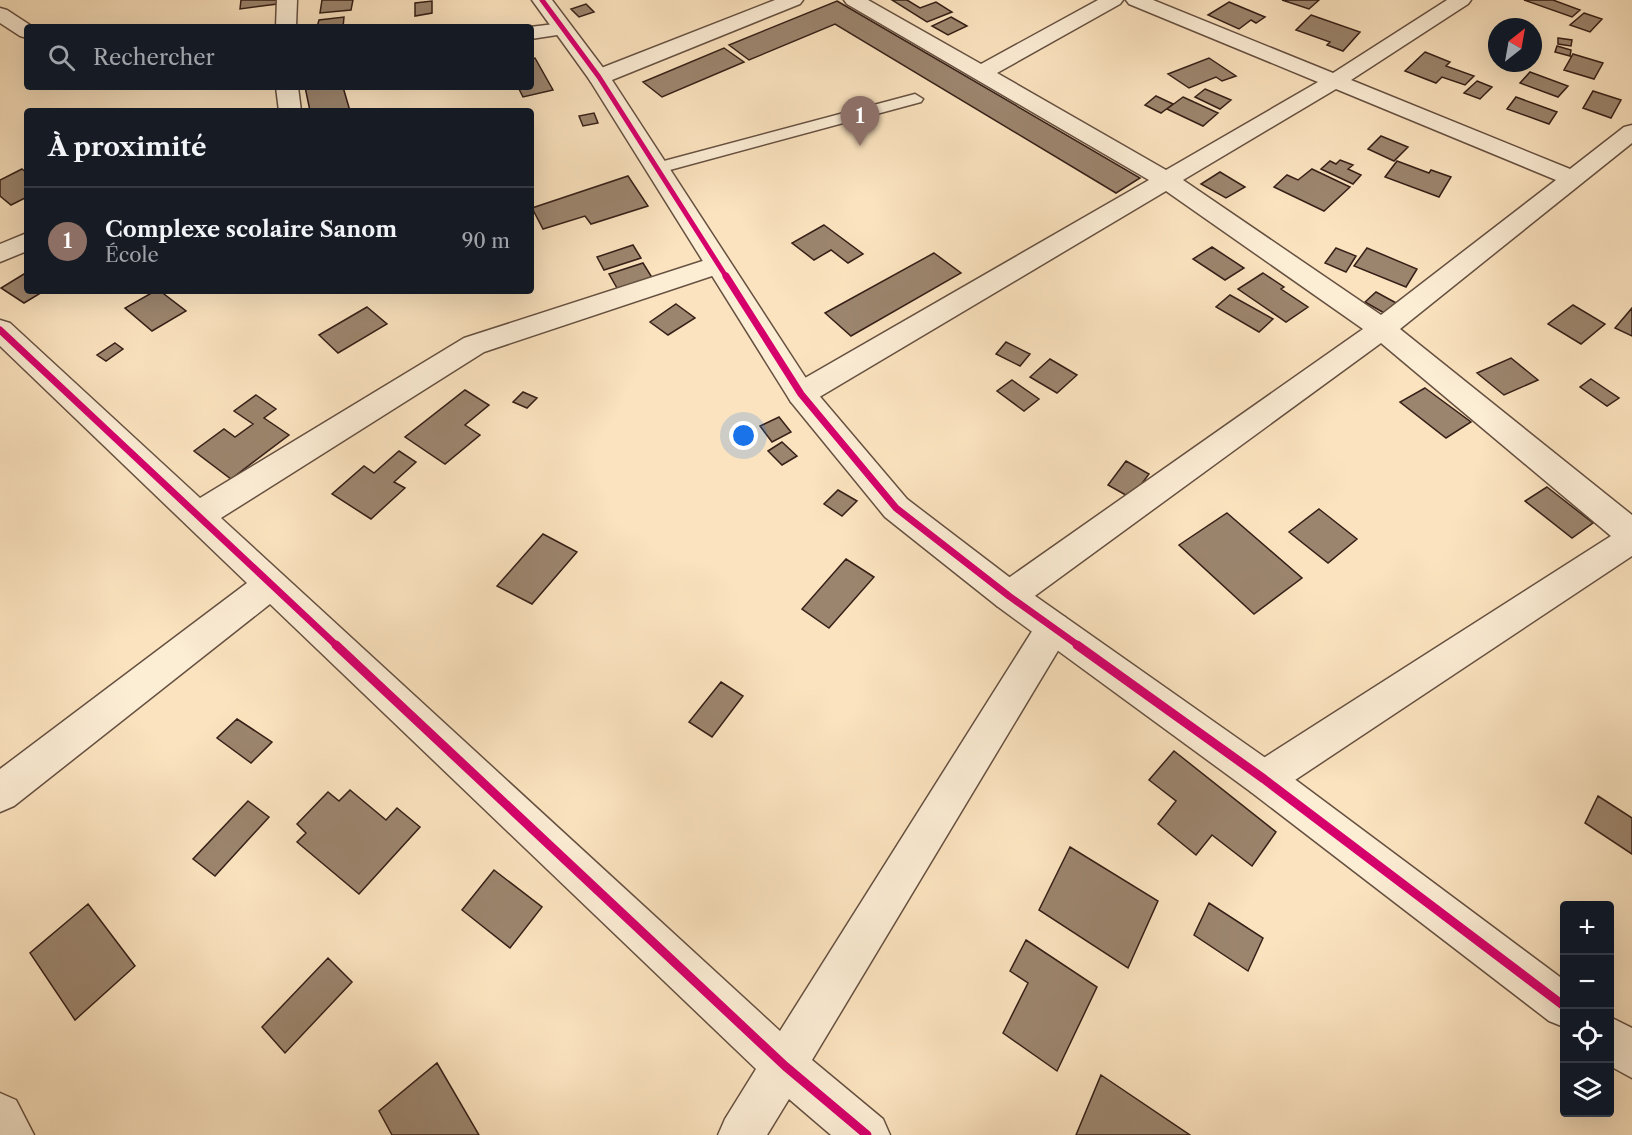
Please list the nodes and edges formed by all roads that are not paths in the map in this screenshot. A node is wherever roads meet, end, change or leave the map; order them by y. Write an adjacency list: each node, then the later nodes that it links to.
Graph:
1 (287, 0): 9 (street)
2 (542, 0): 10 (street)
3 (793, 0): 14 (street)
4 (854, 0): 13 (street)
5 (1113, 0): 13 (street)
6 (1136, 0): 15 (street)
7 (1461, 0): 15 (street)
8 (0, 14): 11 (street)
9 (286, 24)
10 (563, 29): 12 (street); 14 (street)
11 (24, 30)
12 (534, 33)
13 (981, 73): 22 (street)
14 (599, 77): 20 (street)
15 (1335, 81): 21 (street); 22 (street)
16 (287, 90): 18 (street)
17 (915, 99): 20 (lane)
18 (290, 108)
19 (1632, 132): 21 (street)
20 (655, 169): 25 (street)
21 (1572, 178): 26 (street)
22 (1165, 179): 26 (street); 28 (street)
23 (24, 243): 24 (street)
24 (0, 254)
25 (718, 265): 28 (street); 29 (street)
26 (1382, 329): 30 (street); 33 (street)
27 (0, 330): 29 (street)
28 (801, 394): 33 (street)
29 (198, 516): 32 (street)
30 (1632, 534)
31 (1632, 539): 35 (street)
32 (271, 584): 36 (street); 40 (street)
33 (1010, 596): 34 (street)
34 (1053, 628): 35 (street); 40 (street)
35 (1264, 779): 37 (street)
36 (0, 793)
37 (1560, 1003)
38 (1614, 1043): 39 (street)
39 (1632, 1056)
40 (785, 1066): 43 (street); 44 (street)
41 (0, 1116): 42 (street)
42 (11, 1135)
43 (741, 1135)
44 (867, 1135)

